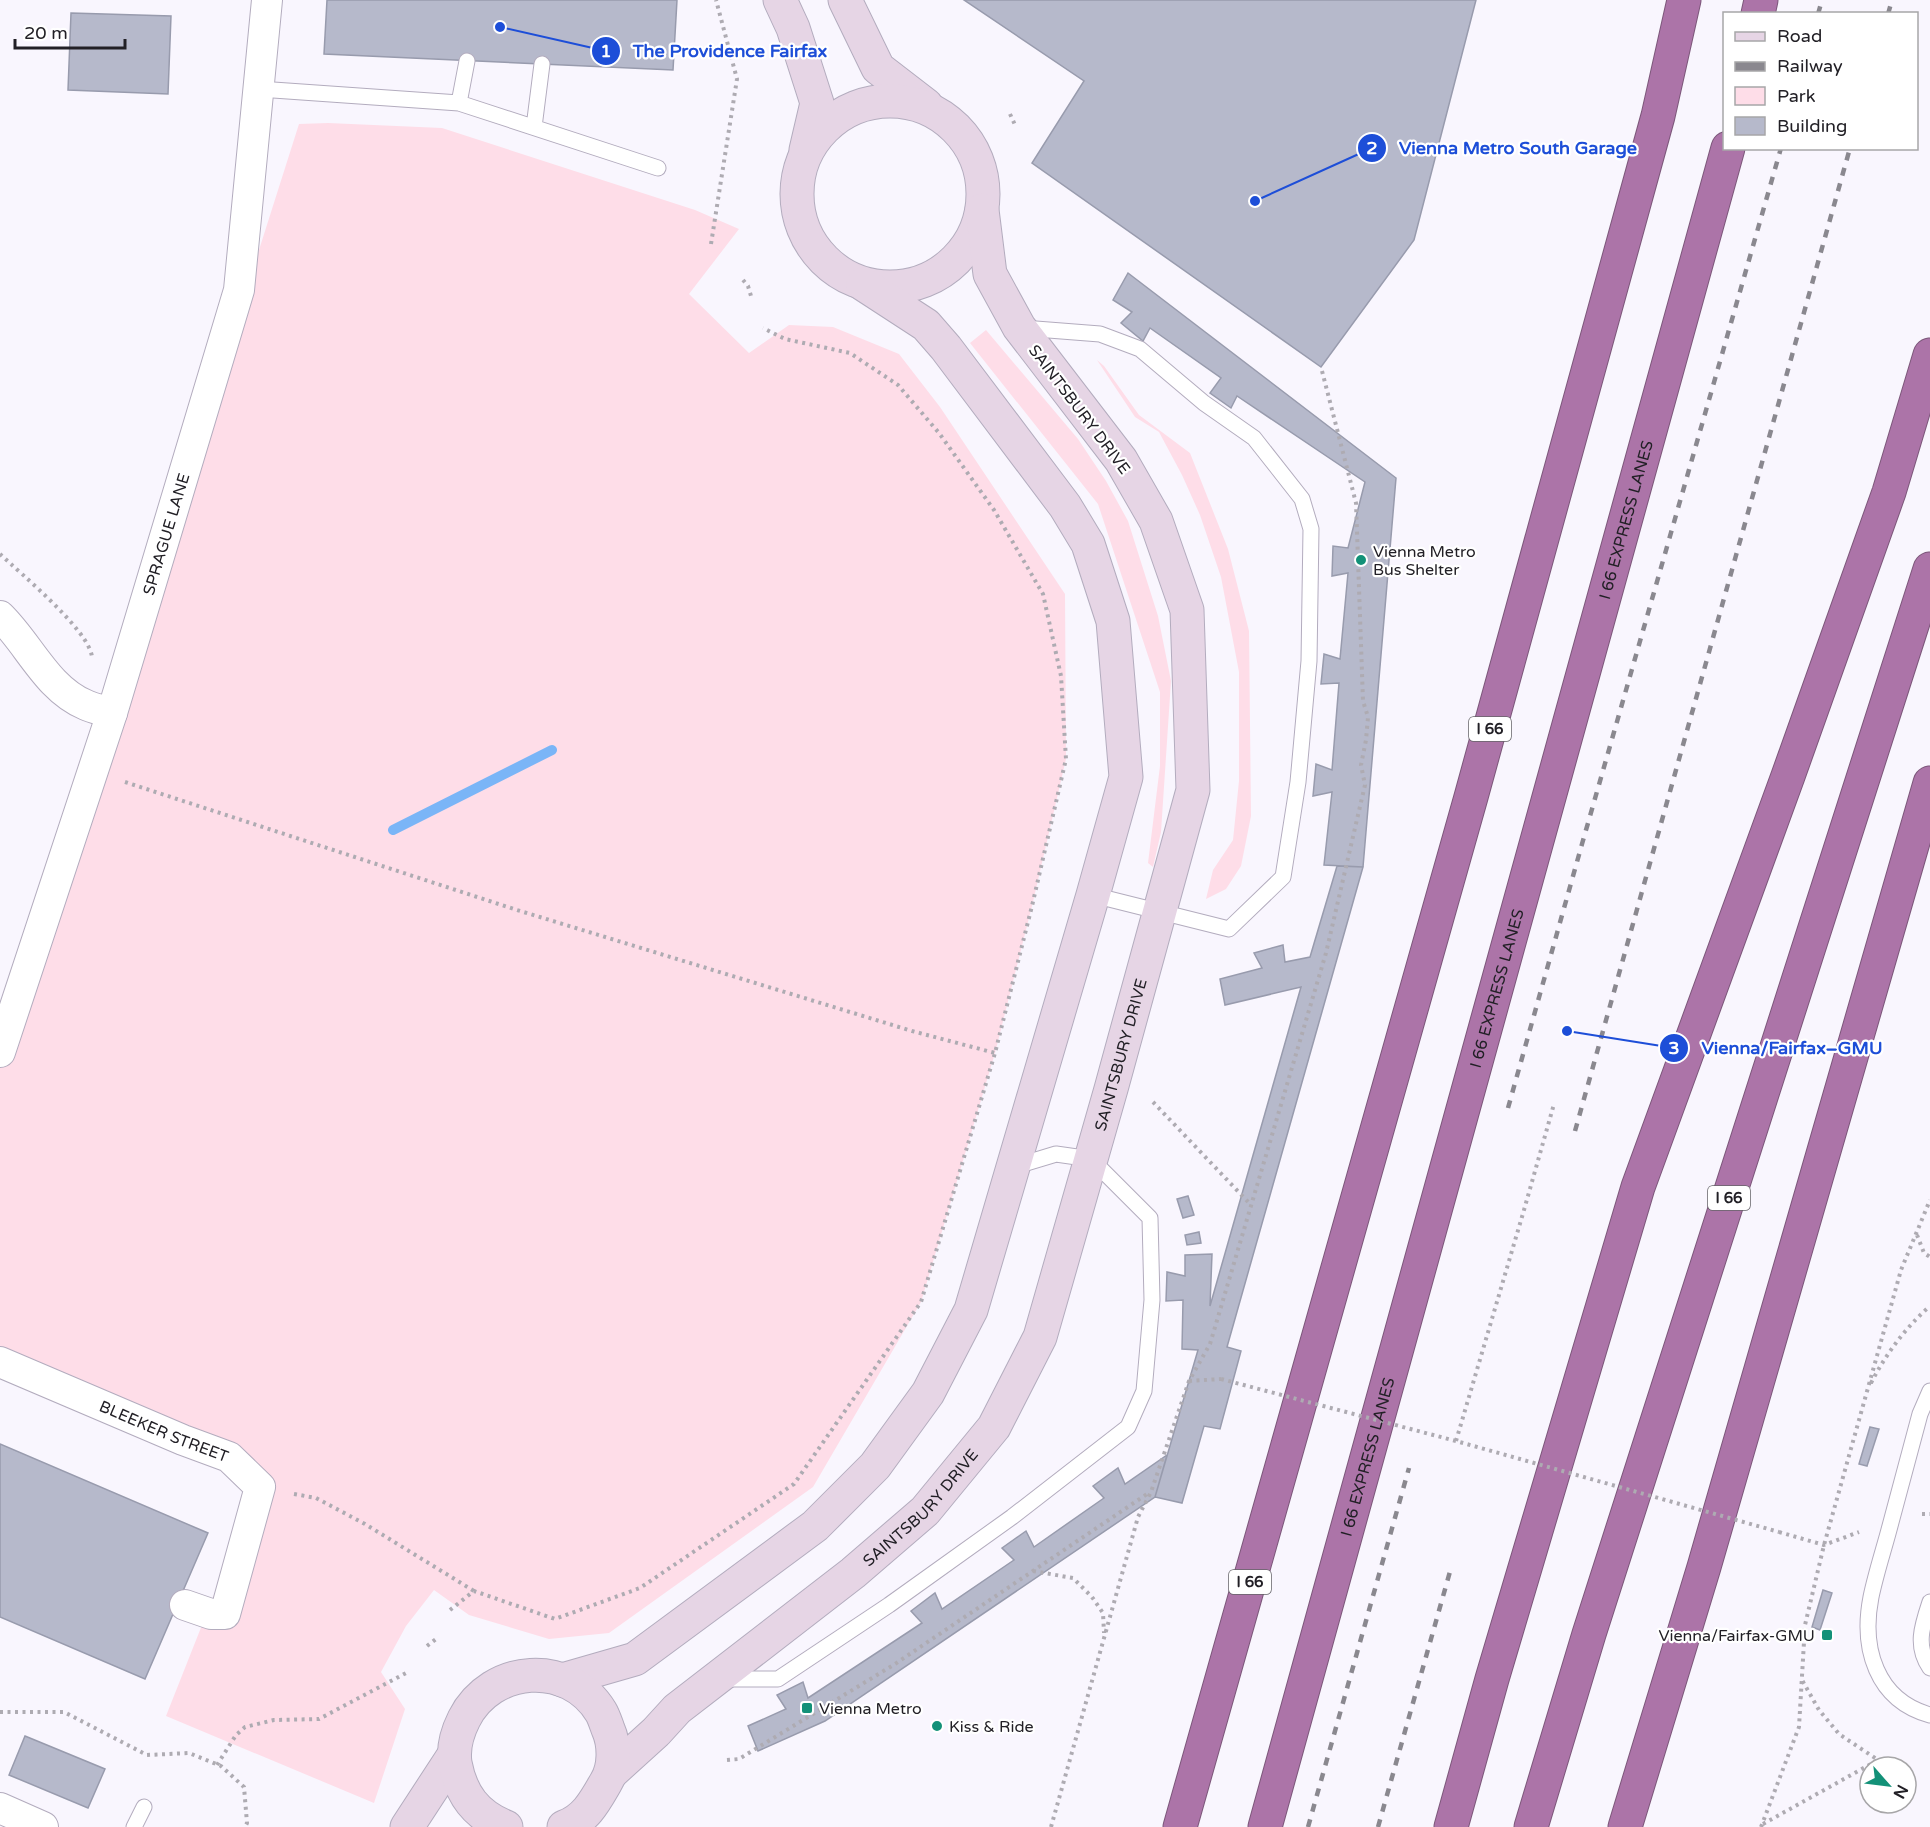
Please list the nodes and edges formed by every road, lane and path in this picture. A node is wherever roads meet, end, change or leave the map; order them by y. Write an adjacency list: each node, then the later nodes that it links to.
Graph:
1 (267, 0): 8 (street, SPRAGUE LANE)
2 (716, 0): 18 (path)
3 (780, 0): 15 (street)
4 (845, 0): 10 (street)
5 (1684, 0): 70 (highway, I 66)
6 (467, 61): 9 (lane)
7 (542, 64): 12 (lane)
8 (259, 89): 9 (lane); 30 (street, SPRAGUE LANE)
9 (459, 103): 12 (lane)
10 (935, 111): 15 (street); 17 (street)
11 (1010, 114): 13 (path)
12 (534, 127): 16 (lane)
13 (1016, 128)
14 (1727, 150): 89 (highway, I 66 EXPRESS LANES)
15 (805, 155): 20 (street)
16 (658, 168)
17 (982, 210): 20 (street); 22 (street, SAINTSBURY DRIVE)
18 (711, 244)
19 (742, 280): 21 (path)
20 (863, 284): 33 (street)
21 (751, 296)
22 (1019, 327): 34 (street, SAINTSBURY DRIVE); 34 (lane)
23 (763, 328): 36 (path)
24 (1930, 355): 90 (highway)
25 (1321, 367): 42 (path)
26 (0, 554): 29 (path)
27 (1930, 569): 91 (highway, I 66)
28 (0, 616): 30 (street)
29 (93, 663)
30 (112, 713): 35 (street, SPRAGUE LANE)
31 (124, 781): 36 (path)
32 (1930, 783): 92 (highway)
33 (1093, 894): 34 (lane); 40 (street)
34 (1159, 913): 39 (street, SAINTSBURY DRIVE)
35 (0, 1052)
36 (995, 1053): 58 (path)
37 (1153, 1102): 42 (path)
38 (1554, 1104): 50 (path)
39 (1091, 1159): 40 (lane); 67 (street, SAINTSBURY DRIVE); 67 (lane)
40 (1013, 1167): 69 (street)
41 (1930, 1200): 43 (path)
42 (1251, 1205): 47 (path)
43 (1917, 1234): 44 (path); 49 (path)
44 (1930, 1257)
45 (1930, 1306): 49 (path)
46 (0, 1362): 51 (street, BLEEKER STREET)
47 (1189, 1381): 50 (path, bridge); 52 (path)
48 (1930, 1391): 72 (lane)
49 (1866, 1393): 56 (path)
50 (1456, 1441): 56 (path, bridge)
51 (260, 1487): 58 (path); 60 (street)
52 (1151, 1492): 57 (path); 62 (path)
53 (1922, 1514): 54 (path)
54 (1930, 1514)
55 (1859, 1532): 56 (path)
56 (1824, 1545): 68 (path)
57 (1032, 1571): 62 (path); 74 (path)
58 (474, 1591): 61 (path)
59 (1930, 1602): 65 (lane)
60 (184, 1605)
61 (450, 1610)
62 (1104, 1637): 86 (path)
63 (436, 1640): 64 (path)
64 (427, 1646)
65 (1930, 1668)
66 (406, 1673): 75 (path)
67 (716, 1679): 76 (street, SAINTSBURY DRIVE)
68 (1801, 1679): 79 (path); 79 (path)
69 (562, 1680): 73 (street); 76 (street)
70 (1213, 1708): 87 (highway); 88 (highway, I 66)
71 (0, 1713): 75 (path)
72 (1930, 1715)
73 (454, 1755): 83 (street); 84 (street)
74 (727, 1760)
75 (217, 1765): 82 (path)
76 (613, 1771): 85 (street, SAINTSBURY DRIVE)
77 (144, 1807): 81 (lane)
78 (0, 1808): 80 (street)
79 (1762, 1825)
80 (43, 1827)
81 (134, 1827)
82 (245, 1827)
83 (407, 1827)
84 (506, 1827)
85 (564, 1827)
86 (1051, 1827)
87 (1173, 1827)
88 (1180, 1827)
89 (1265, 1827)
90 (1450, 1827)
91 (1531, 1827)
92 (1625, 1827)

